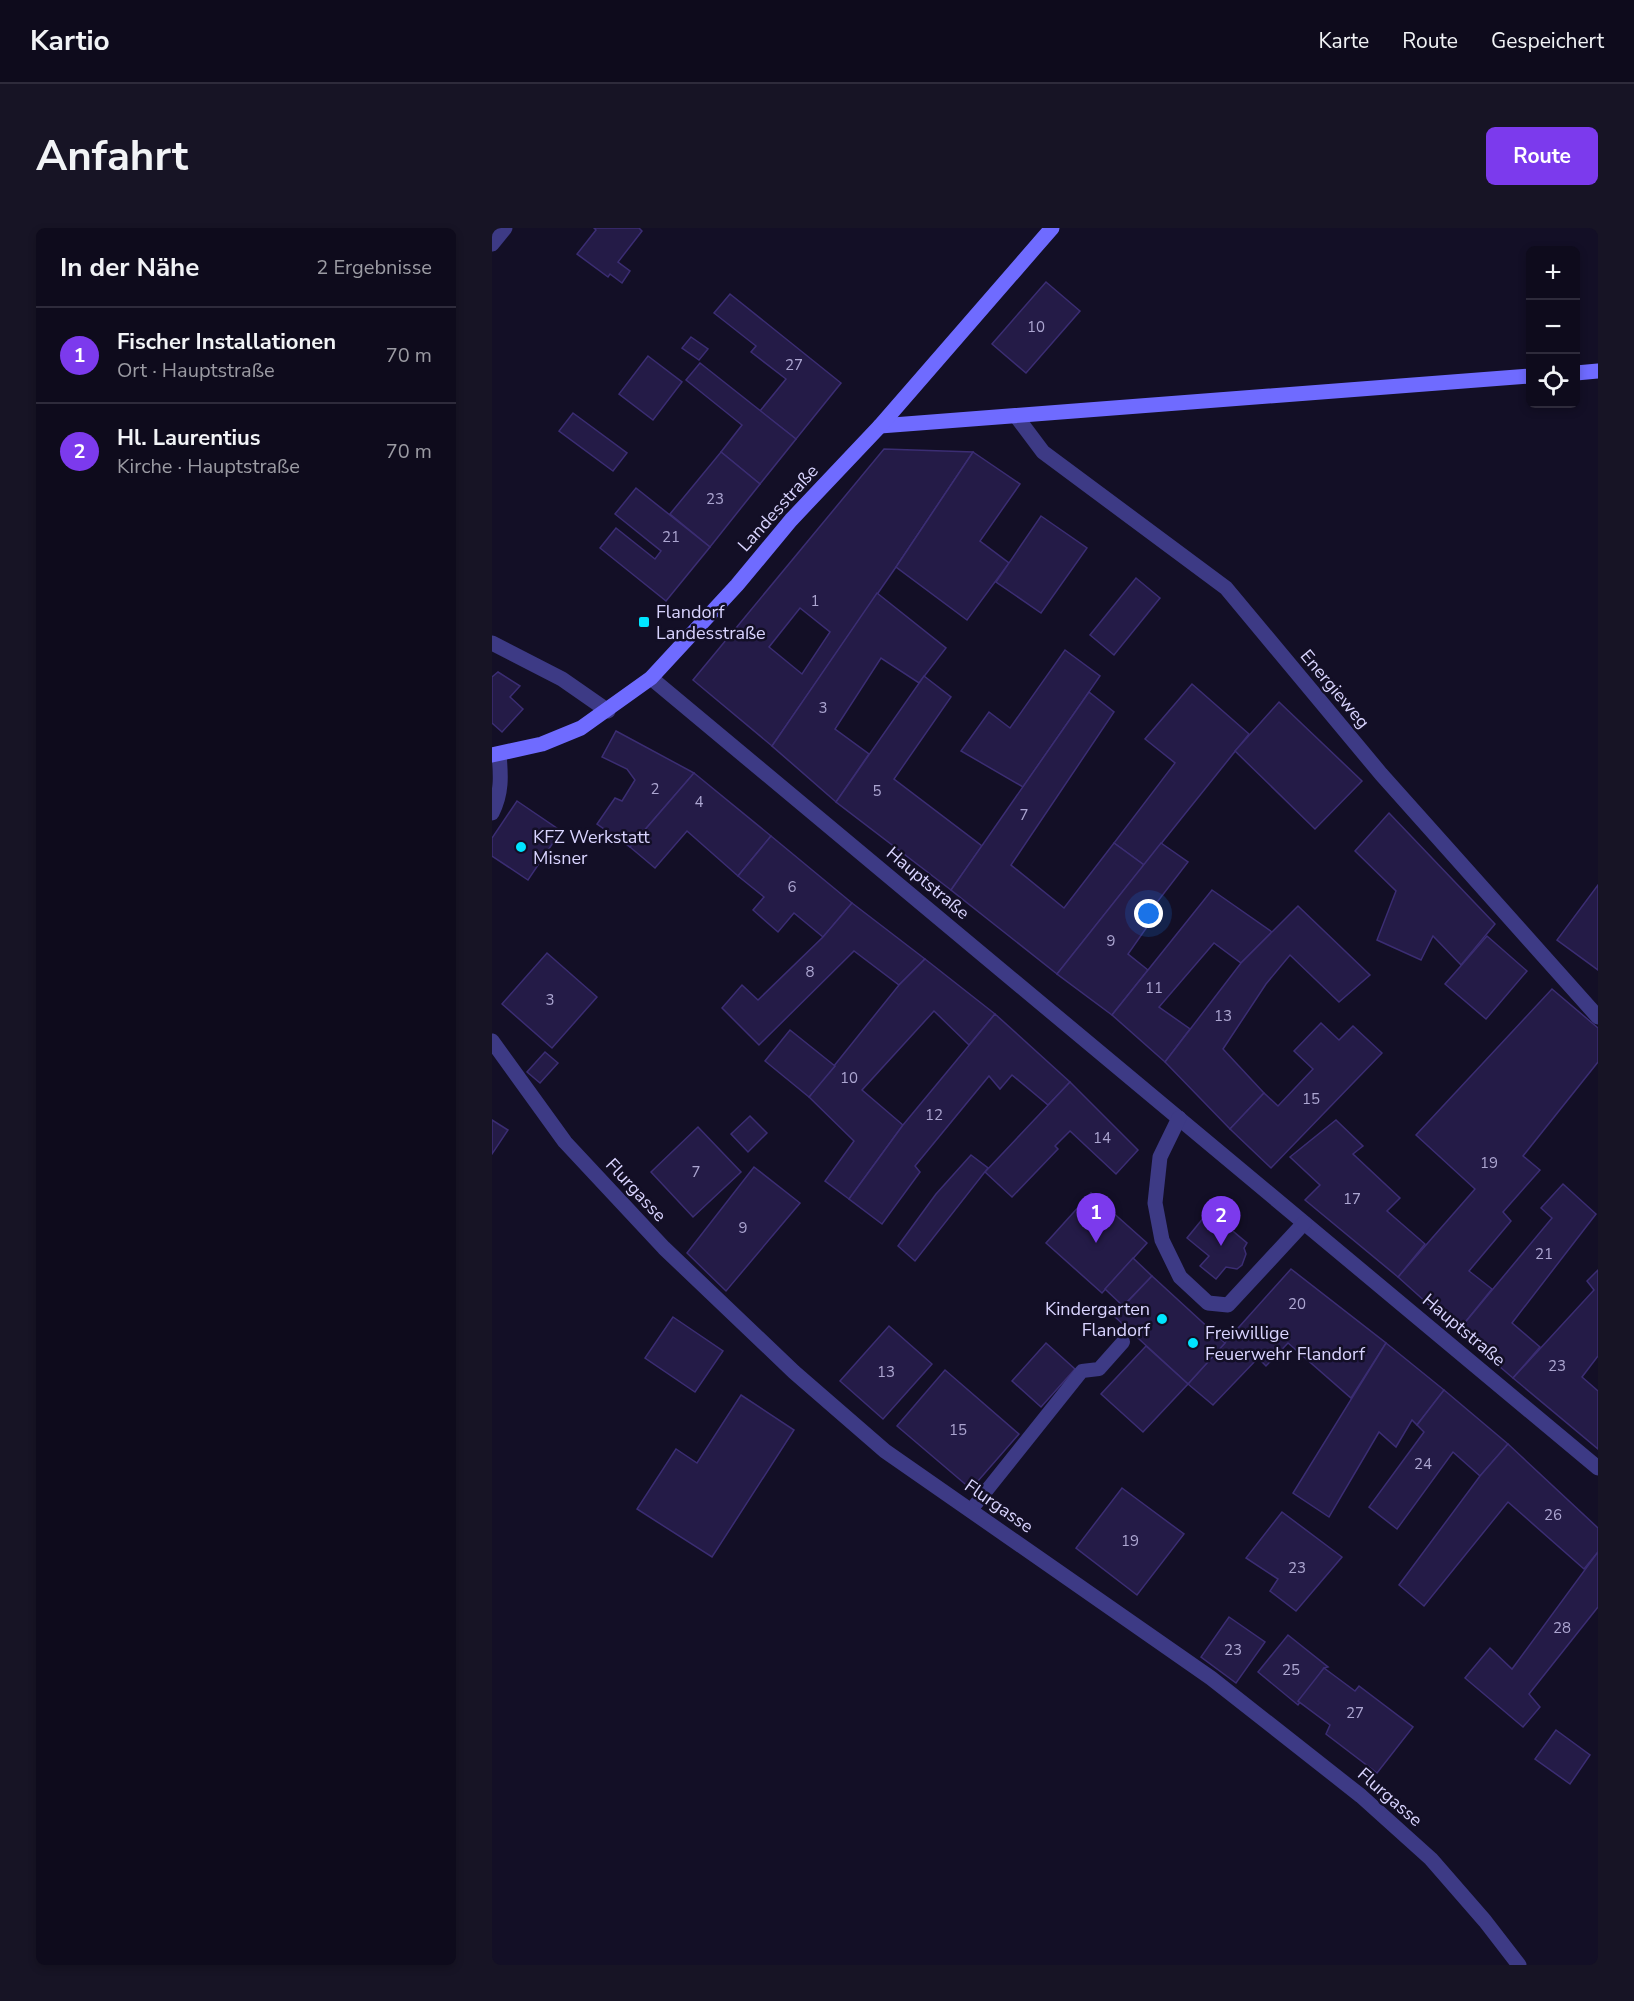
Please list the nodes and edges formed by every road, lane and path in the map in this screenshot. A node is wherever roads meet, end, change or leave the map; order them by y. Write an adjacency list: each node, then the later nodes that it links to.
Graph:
1 (505, 228): 3 (street)
2 (1052, 228): 8 (main road, Landesstraße)
3 (492, 244)
4 (1598, 371): 5 (main road)
5 (1580, 373)
6 (1526, 376): 7 (main road)
7 (1016, 416): 8 (main road); 14 (street, Energieweg)
8 (880, 426): 10 (main road, Landesstraße)
9 (492, 643): 11 (street)
10 (651, 678): 11 (main road, Landesstraße); 16 (street, Hauptstraße)
11 (608, 711): 12 (main road, Landesstraße)
12 (495, 755): 13 (street)
13 (492, 813)
14 (1598, 1017)
15 (492, 1041): 20 (street, Flurgasse)
16 (1179, 1118): 17 (street, Hauptstraße); 17 (street)
17 (1304, 1223): 19 (street, Hauptstraße)
18 (1123, 1342): 20 (lane)
19 (1598, 1468)
20 (971, 1510): 21 (street, Flurgasse)
21 (1519, 1965)

